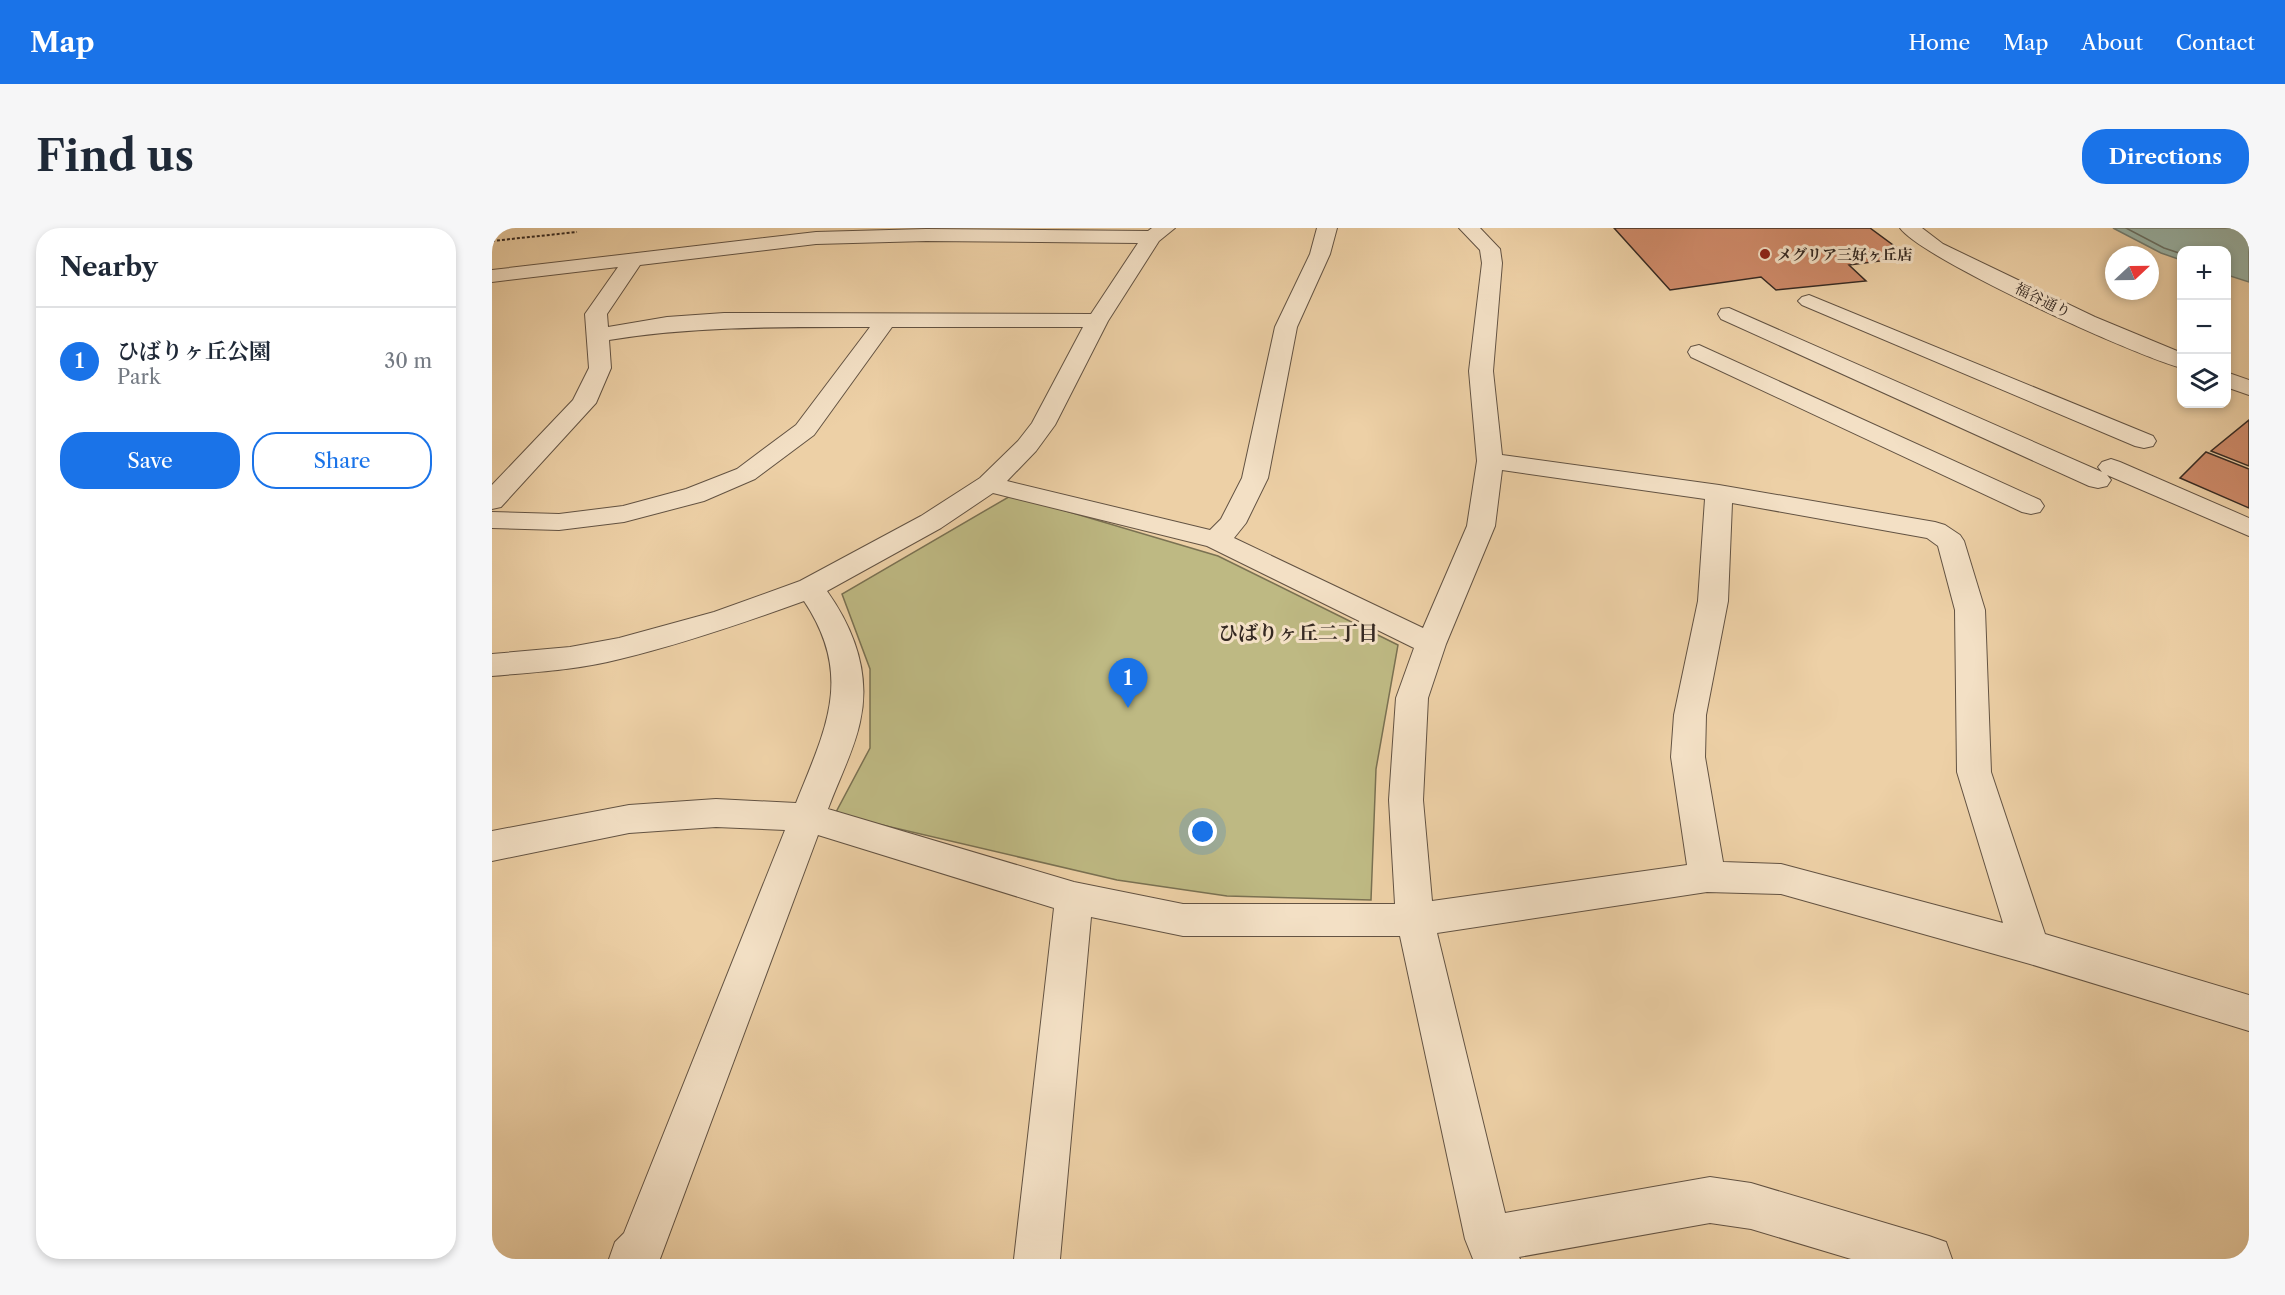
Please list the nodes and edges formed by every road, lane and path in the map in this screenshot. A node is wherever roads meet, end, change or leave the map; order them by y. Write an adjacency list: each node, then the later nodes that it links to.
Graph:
1 (1327, 228): 26 (street)
2 (1469, 228): 19 (street)
3 (1910, 228): 15 (street, 福谷通り)
4 (580, 232): 6 (path)
5 (1159, 232): 7 (street); 12 (street)
6 (492, 241)
7 (634, 259): 8 (street); 13 (street)
8 (492, 276)
9 (1809, 301): 18 (street)
10 (1729, 314): 25 (street)
11 (886, 320): 12 (street); 13 (street); 24 (street)
12 (1097, 321): 20 (street)
13 (597, 335): 22 (street)
14 (1699, 352): 23 (street)
15 (2177, 359)
16 (2231, 381): 17 (street)
17 (2249, 388)
18 (2144, 441)
19 (1490, 461): 21 (street); 28 (street)
20 (989, 484): 26 (street); 27 (street)
21 (1719, 493): 32 (street); 35 (street)
22 (492, 501)
23 (2031, 506)
24 (492, 520)
25 (2249, 528)
26 (1216, 540): 28 (street)
27 (810, 588): 29 (street); 30 (street)
28 (1431, 644): 34 (street)
29 (492, 665)
30 (806, 817): 31 (street); 33 (street); 38 (street)
31 (492, 846)
32 (1707, 877): 34 (street); 35 (street)
33 (1074, 898): 34 (street); 39 (street)
34 (1415, 920): 37 (street)
35 (2030, 947): 36 (street)
36 (2249, 1013)
37 (1492, 1249): 40 (street)
38 (632, 1259)
39 (1037, 1259)
40 (1929, 1259)

